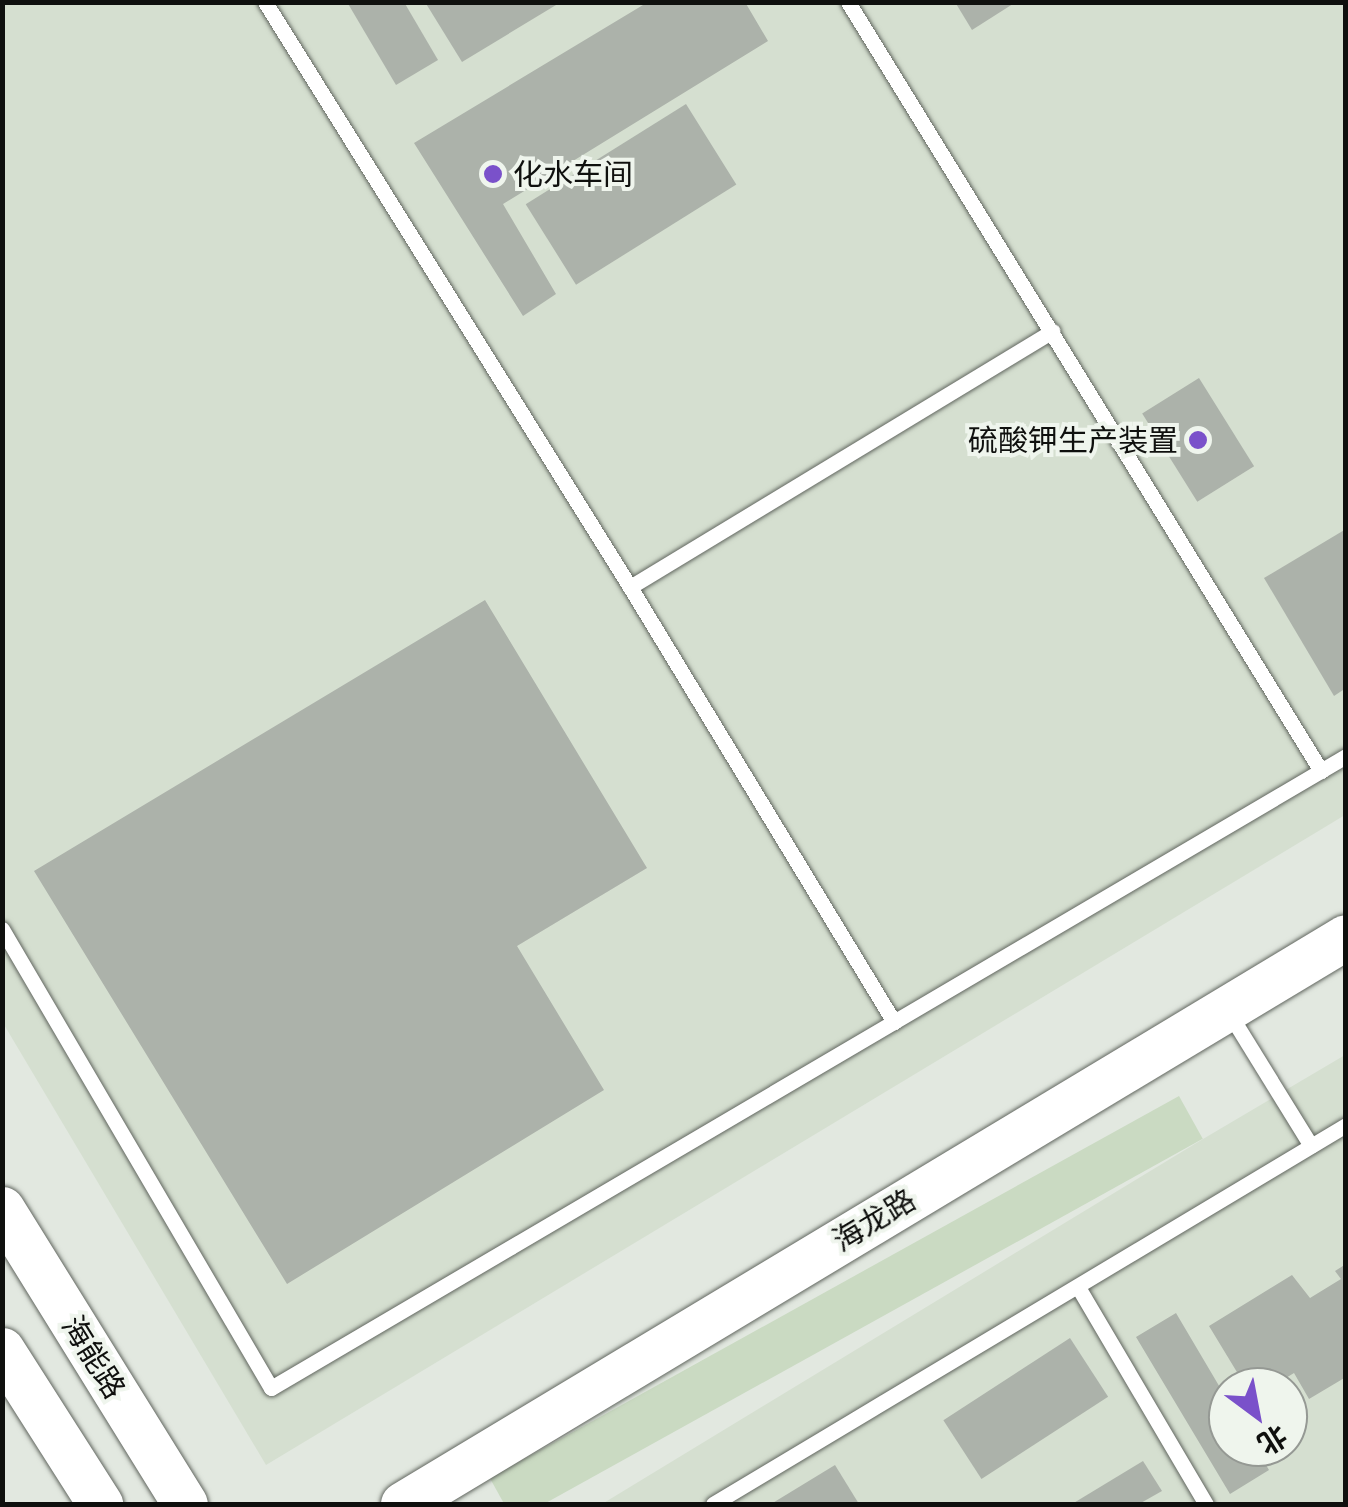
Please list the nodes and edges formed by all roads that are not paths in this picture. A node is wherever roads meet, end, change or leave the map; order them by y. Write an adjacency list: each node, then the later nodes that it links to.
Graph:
1 (265, 2): 4 (lane)
2 (848, 2): 3 (lane)
3 (1053, 331): 4 (lane); 6 (lane)
4 (630, 587): 10 (lane)
5 (1346, 756): 6 (lane)
6 (1321, 770): 10 (lane)
7 (2, 929): 10 (lane)
8 (1346, 938): 9 (street, 海龙路)
9 (1226, 1008): 12 (lane); 18 (street, 海龙路)
10 (894, 1022)
11 (1346, 1125): 12 (lane)
12 (1311, 1146): 14 (lane)
13 (2, 1208): 17 (street, 海能路)
14 (1078, 1288): 19 (lane); 20 (lane)
15 (2, 1350): 16 (street)
16 (100, 1504)
17 (185, 1504)
18 (402, 1504)
19 (712, 1504)
20 (1206, 1504)

